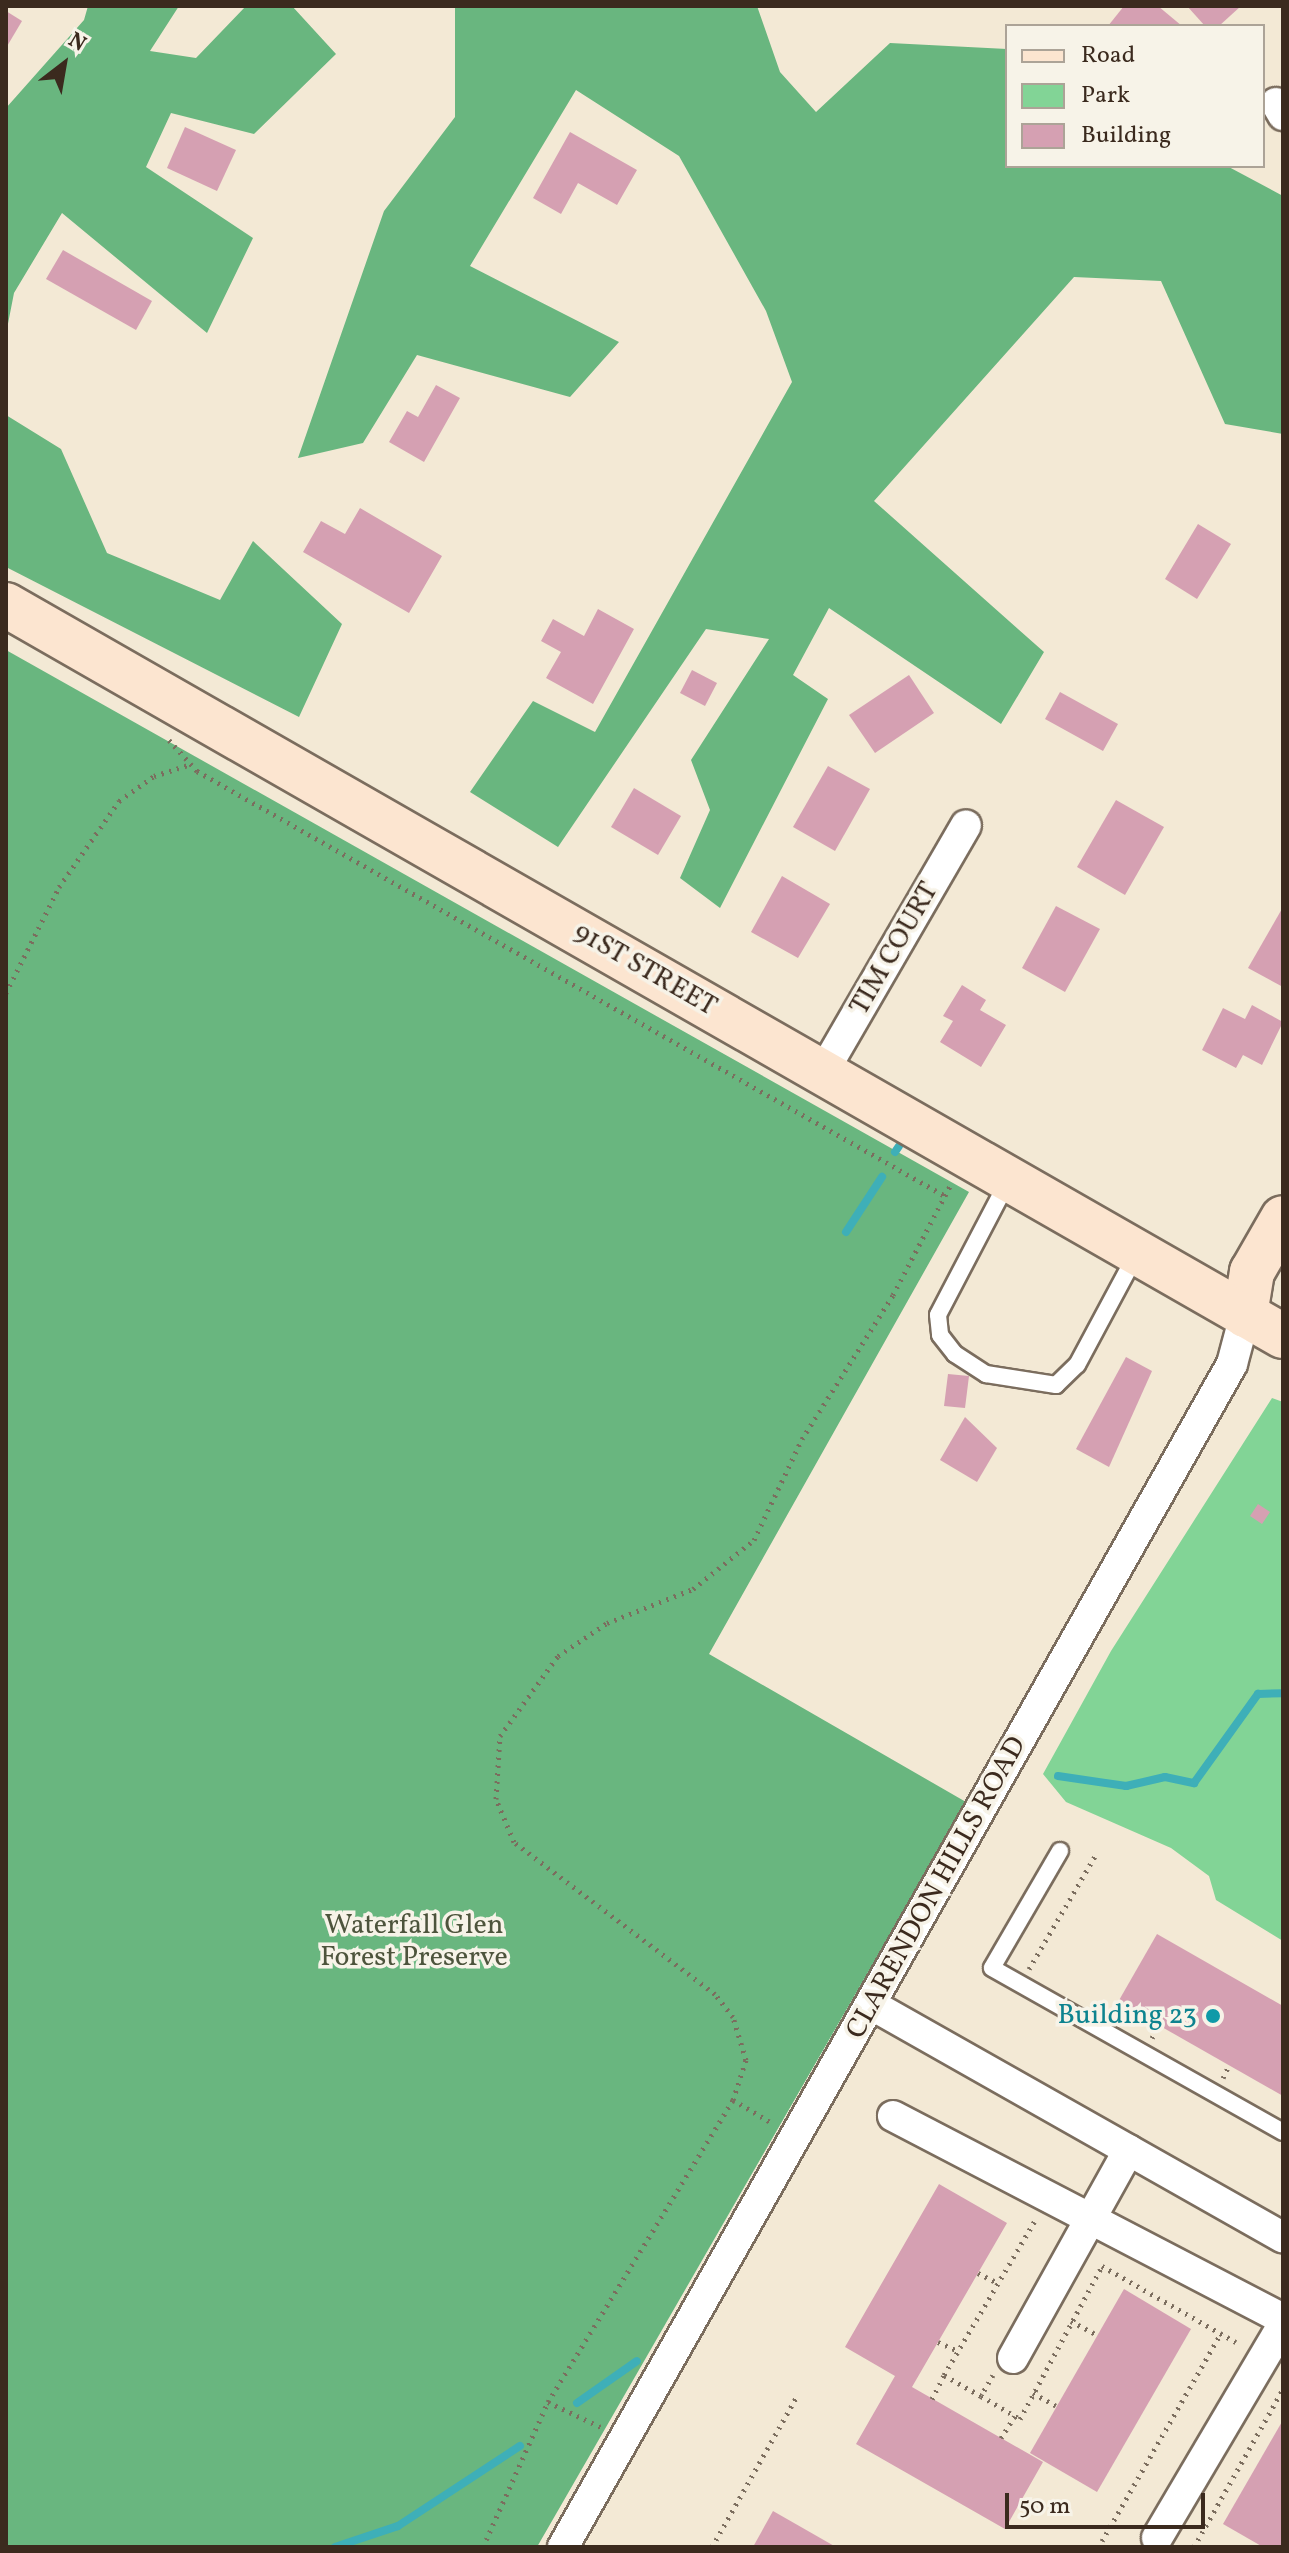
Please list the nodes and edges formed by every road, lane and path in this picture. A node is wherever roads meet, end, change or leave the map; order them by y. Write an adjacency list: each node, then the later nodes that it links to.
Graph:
1 (6, 605): 6 (main road, 91ST STREET)
2 (159, 729): 3 (path)
3 (190, 764): 5 (path); 9 (path)
4 (966, 825): 6 (street, TIM COURT)
5 (6, 993)
6 (823, 1072): 7 (main road, 91ST STREET)
7 (1009, 1180): 11 (main road, 91ST STREET); 11 (lane)
8 (952, 1182): 9 (path)
9 (945, 1196): 22 (path)
10 (1283, 1218): 12 (main road, CLARENDON HILLS ROAD)
11 (1137, 1253): 12 (main road, 91ST STREET)
12 (1245, 1315): 13 (main road, 91ST STREET); 17 (street, CLARENDON HILLS ROAD)
13 (1283, 1336)
14 (1060, 1851): 25 (lane)
15 (1095, 1856): 16 (path)
16 (1025, 1977)
17 (872, 2005): 26 (street); 49 (street, CLARENDON HILLS ROAD)
18 (1148, 2046): 19 (path)
19 (1159, 2052)
20 (1207, 2079): 21 (path)
21 (1232, 2093)
22 (733, 2100): 24 (path); 46 (path)
23 (893, 2116): 27 (street)
24 (783, 2130)
25 (1283, 2132)
26 (1129, 2150): 27 (street); 29 (street)
27 (1092, 2216): 33 (street); 39 (street)
28 (1040, 2225): 31 (path)
29 (1283, 2238)
30 (978, 2273): 31 (path)
31 (996, 2282): 38 (path)
32 (1071, 2321): 34 (path); 35 (path); 42 (path)
33 (1283, 2322): 51 (street)
34 (1221, 2333): 37 (path); 52 (path)
35 (1097, 2335)
36 (938, 2342): 38 (path)
37 (1236, 2342)
38 (958, 2351): 40 (path)
39 (1004, 2364): 44 (path)
40 (944, 2375): 44 (path); 45 (path)
41 (1283, 2389): 56 (path)
42 (1033, 2393): 47 (path); 48 (path)
43 (797, 2396): 55 (path)
44 (981, 2396): 48 (path)
45 (932, 2399)
46 (548, 2402): 49 (path); 53 (path)
47 (1056, 2406)
48 (1015, 2416): 50 (path)
49 (634, 2424): 54 (street, CLARENDON HILLS ROAD)
50 (1001, 2438)
51 (1157, 2538)
52 (1102, 2541)
53 (483, 2547)
54 (563, 2547)
55 (712, 2547)
56 (1194, 2547)

